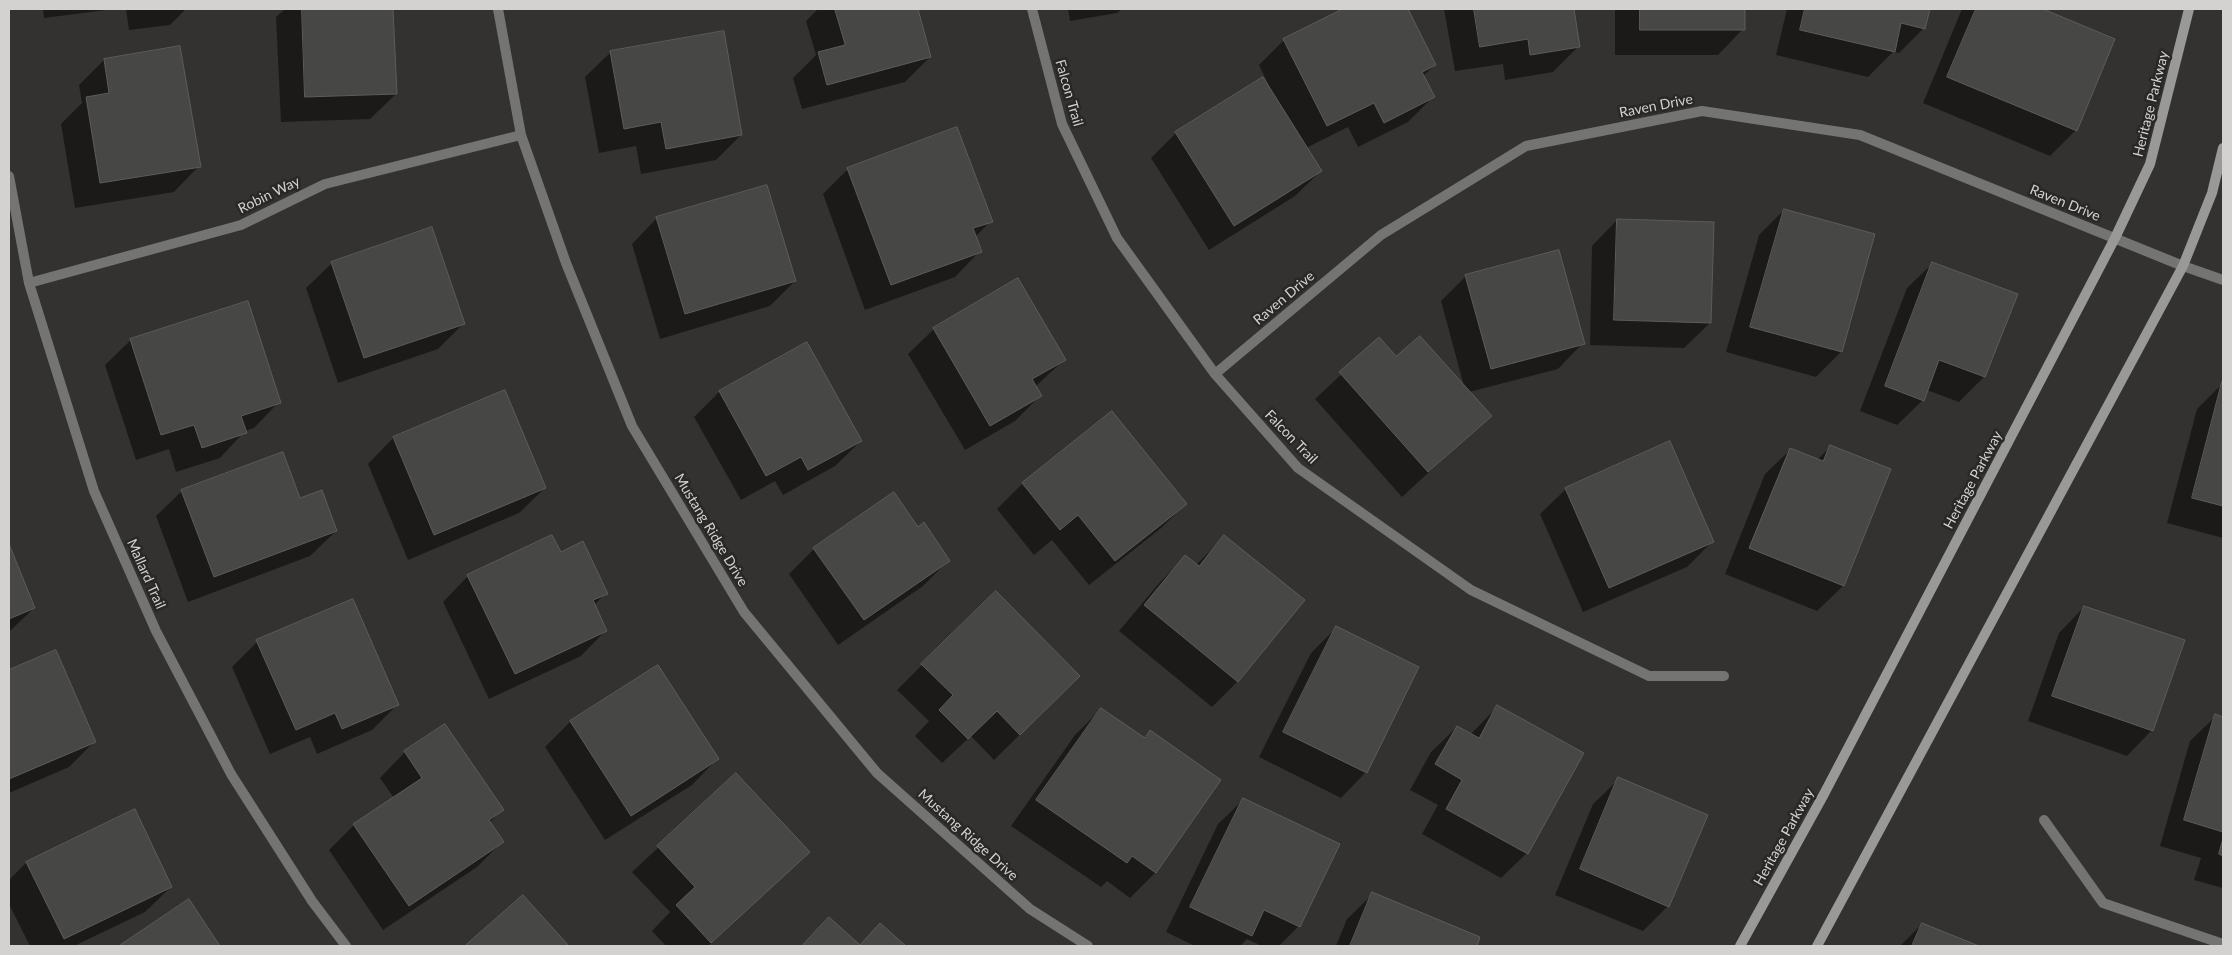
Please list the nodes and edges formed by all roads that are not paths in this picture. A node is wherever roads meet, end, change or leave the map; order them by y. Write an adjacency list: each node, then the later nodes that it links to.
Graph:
1 (498, 9): 4 (street, Mustang Ridge Drive)
2 (1032, 9): 11 (street, Falcon Trail)
3 (2189, 9): 7 (main road, Heritage Parkway)
4 (521, 135): 10 (street, Robin Way); 16 (street, Mustang Ridge Drive)
5 (2223, 148): 8 (main road)
6 (9, 176): 10 (street, Mallard Trail)
7 (2115, 238): 8 (street, Raven Drive); 11 (street, Raven Drive); 17 (main road, Heritage Parkway)
8 (2183, 266): 9 (street, Raven Drive); 18 (main road)
9 (2223, 280)
10 (29, 282): 15 (street, Mallard Trail)
11 (1215, 374): 12 (street, Falcon Trail)
12 (1724, 676)
13 (2044, 820): 14 (street)
14 (2223, 944)
15 (346, 946)
16 (1088, 946)
17 (1740, 946)
18 (1817, 946)

